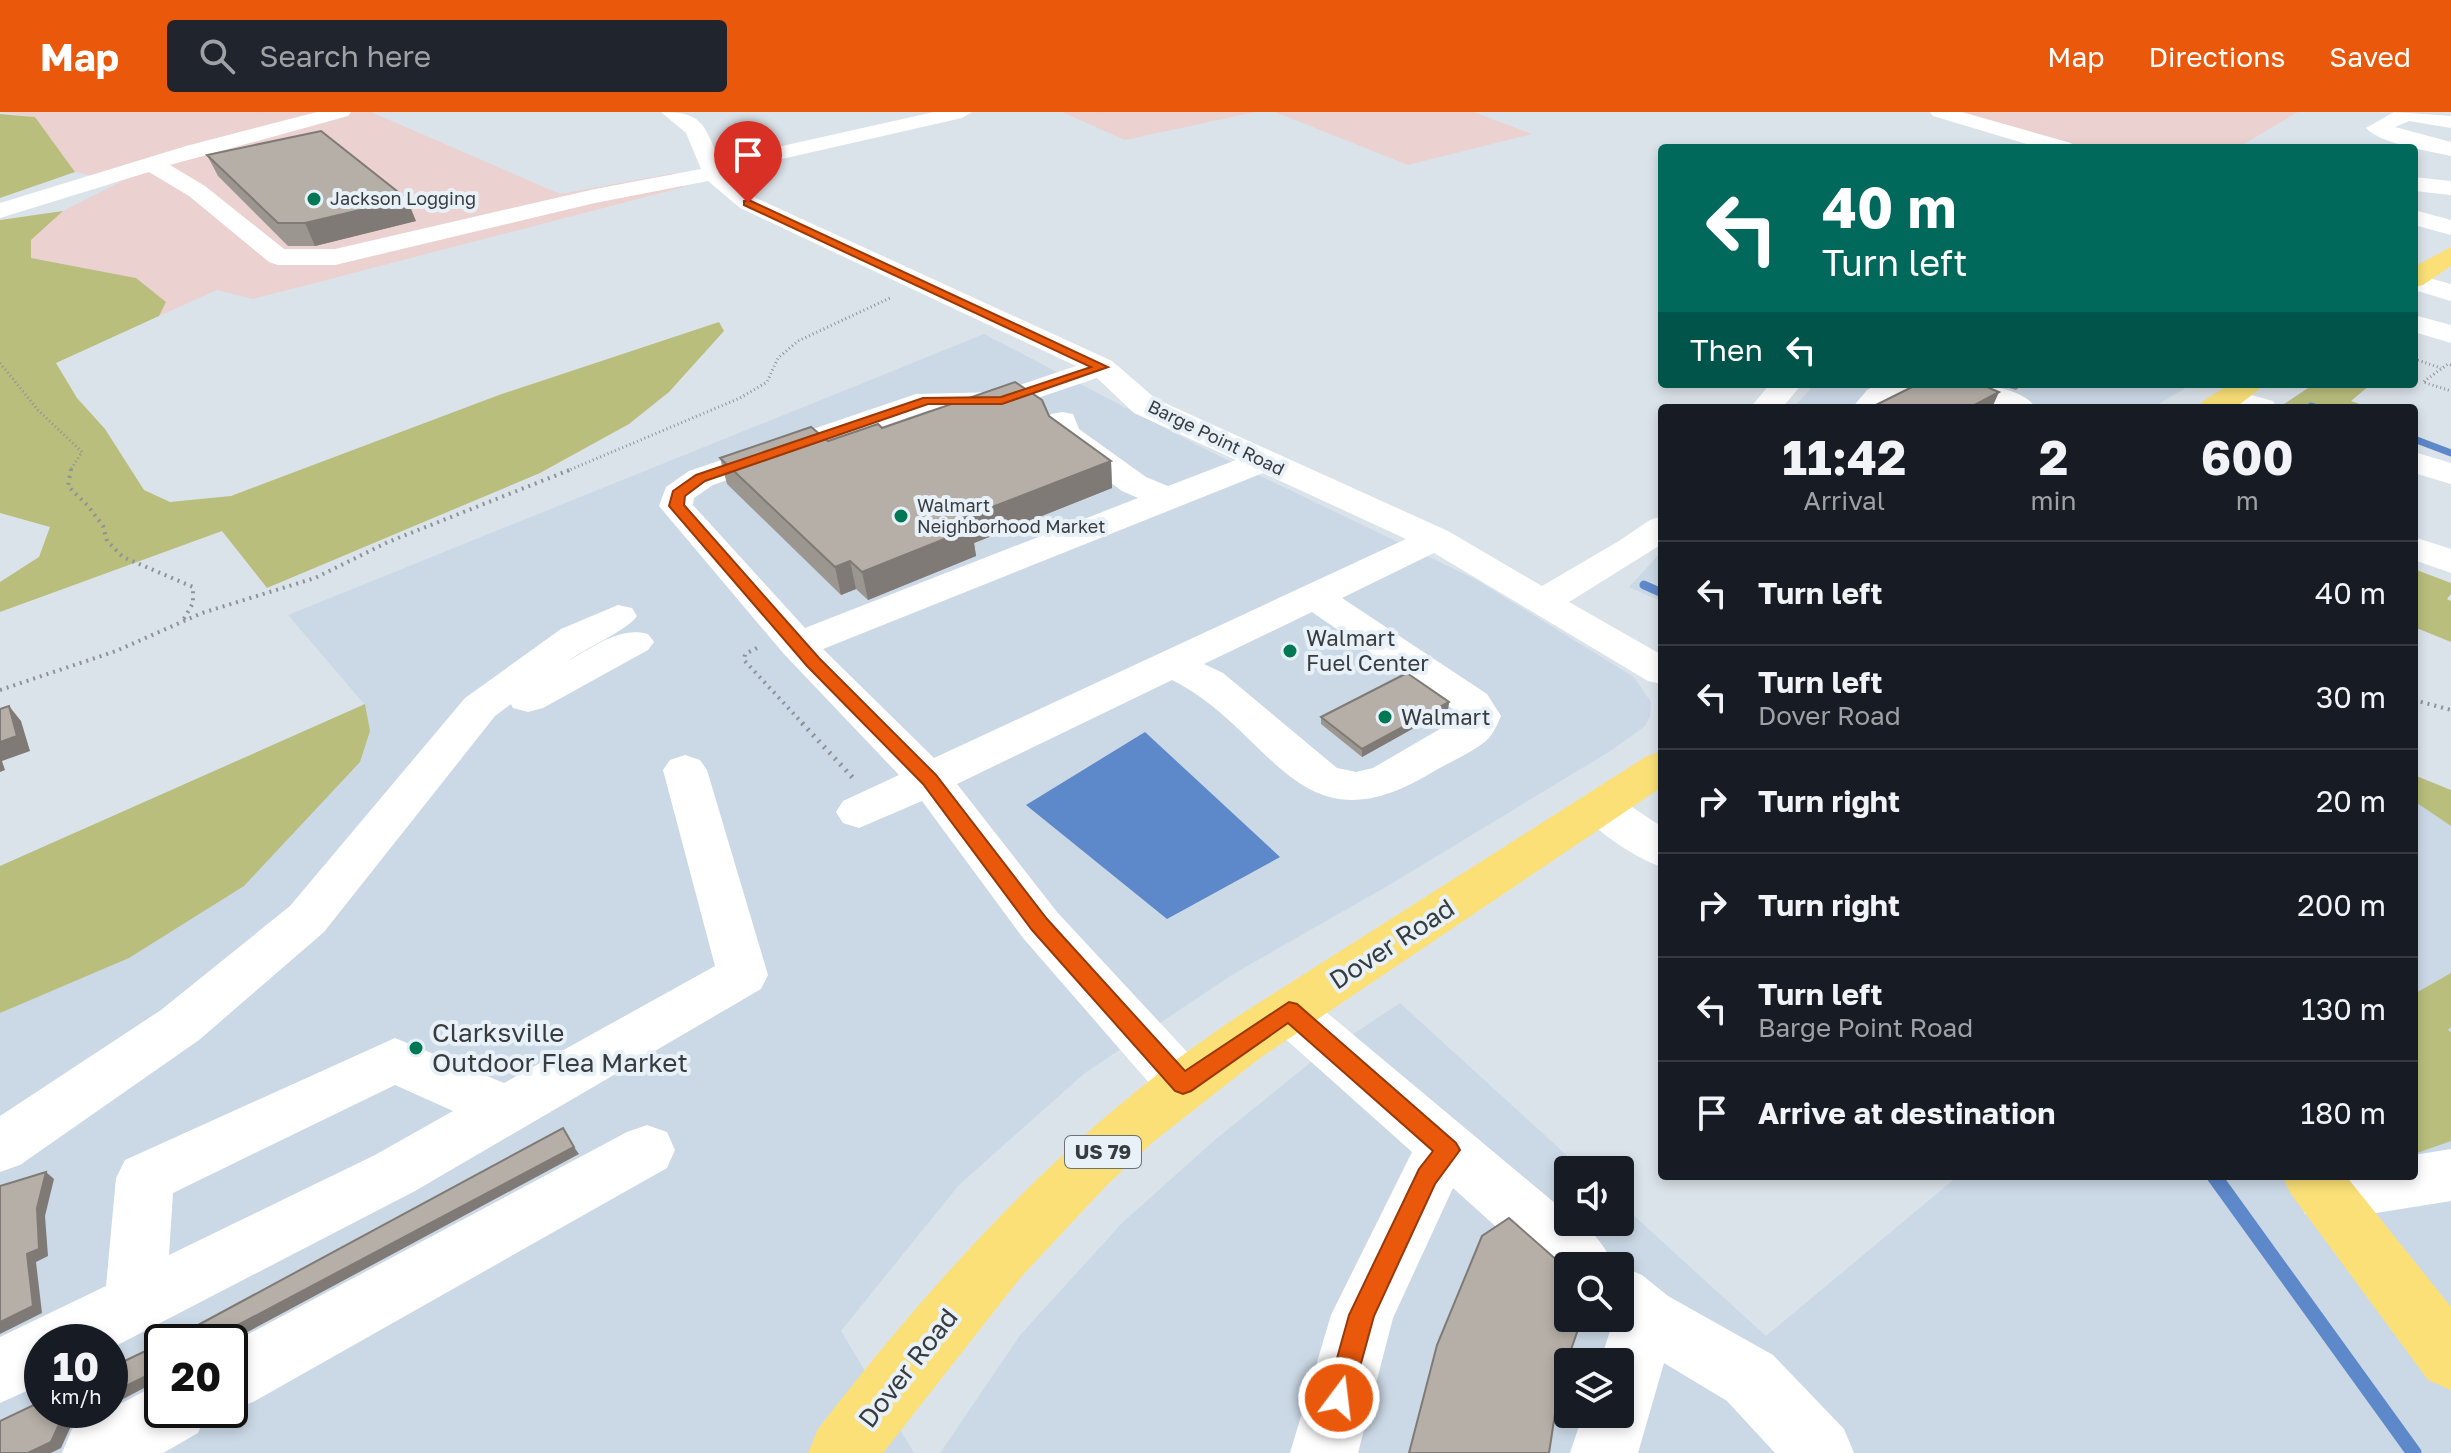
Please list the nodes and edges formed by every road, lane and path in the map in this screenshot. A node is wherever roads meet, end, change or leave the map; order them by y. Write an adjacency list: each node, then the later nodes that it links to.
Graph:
1 (254, 112): 7 (street)
2 (341, 112): 7 (street)
3 (671, 112): 11 (street, Barge Point Road)
4 (962, 112): 11 (street)
5 (1940, 112): 8 (street)
6 (2451, 122): 9 (street)
7 (268, 131): 10 (street)
8 (2049, 144)
9 (2451, 149)
10 (152, 164): 11 (street); 14 (street)
11 (714, 171): 18 (street, Barge Point Road)
12 (2418, 184): 13 (street)
13 (2449, 187)
14 (0, 211)
15 (2418, 218): 16 (street)
16 (2451, 228)
17 (2432, 272): 19 (street)
18 (920, 285): 25 (street, Barge Point Road); 47 (path)
19 (2451, 293)
20 (2418, 324): 21 (street)
21 (2451, 334)
22 (2418, 360): 26 (path)
23 (0, 363): 47 (path)
24 (2451, 365): 26 (path)
25 (1102, 367): 37 (street, Barge Point Road); 49 (street)
26 (2442, 368): 30 (path)
27 (1783, 388): 32 (street)
28 (1894, 388): 33 (street)
29 (1971, 388): 34 (street)
30 (2451, 391)
31 (2232, 397): 35 (street)
32 (1769, 404)
33 (1871, 404)
34 (2011, 404)
35 (2251, 404)
36 (1062, 421): 40 (street)
37 (1263, 461): 40 (street); 42 (street, Barge Point Road)
38 (2418, 463): 39 (street)
39 (2451, 474)
40 (1166, 498): 49 (street)
41 (1658, 530): 46 (street)
42 (1435, 539): 45 (street); 46 (street, Barge Point Road)
43 (2418, 550): 44 (street)
44 (2451, 562)
45 (1314, 596): 50 (street); 50 (street)
46 (1544, 601): 51 (street, Barge Point Road)
47 (181, 623): 52 (path)
48 (626, 629): 64 (street)
49 (797, 645): 57 (street)
50 (1172, 664): 57 (street)
51 (1658, 670)
52 (0, 690)
53 (2418, 701): 54 (path)
54 (2451, 710)
55 (1658, 769): 58 (main road, Dover Road / US 79)
56 (685, 770): 63 (street)
57 (929, 779): 59 (street); 62 (street)
58 (1601, 808): 60 (street); 61 (main road, Dover Road / US 79)
59 (859, 812)
60 (1658, 847)
61 (1289, 1011): 62 (main road, Dover Road / US 79); 66 (street)
62 (1183, 1084): 82 (main road, Dover Road / US 79)
63 (506, 1110): 72 (street); 72 (street)
64 (0, 1147)
65 (647, 1150): 77 (street)
66 (1448, 1150): 71 (street); 83 (street)
67 (2451, 1175): 68 (street)
68 (2418, 1178)
69 (2391, 1180): 70 (street)
70 (2319, 1186): 75 (main road)
71 (1568, 1252)
72 (135, 1304): 74 (street)
73 (1634, 1308): 85 (street)
74 (94, 1324)
75 (2446, 1344)
76 (24, 1359): 78 (street)
77 (248, 1369)
78 (0, 1371)
79 (144, 1427): 81 (street)
80 (1612, 1428): 84 (street)
81 (96, 1453)
82 (842, 1453)
83 (1324, 1453)
84 (1604, 1453)
85 (1820, 1453)

